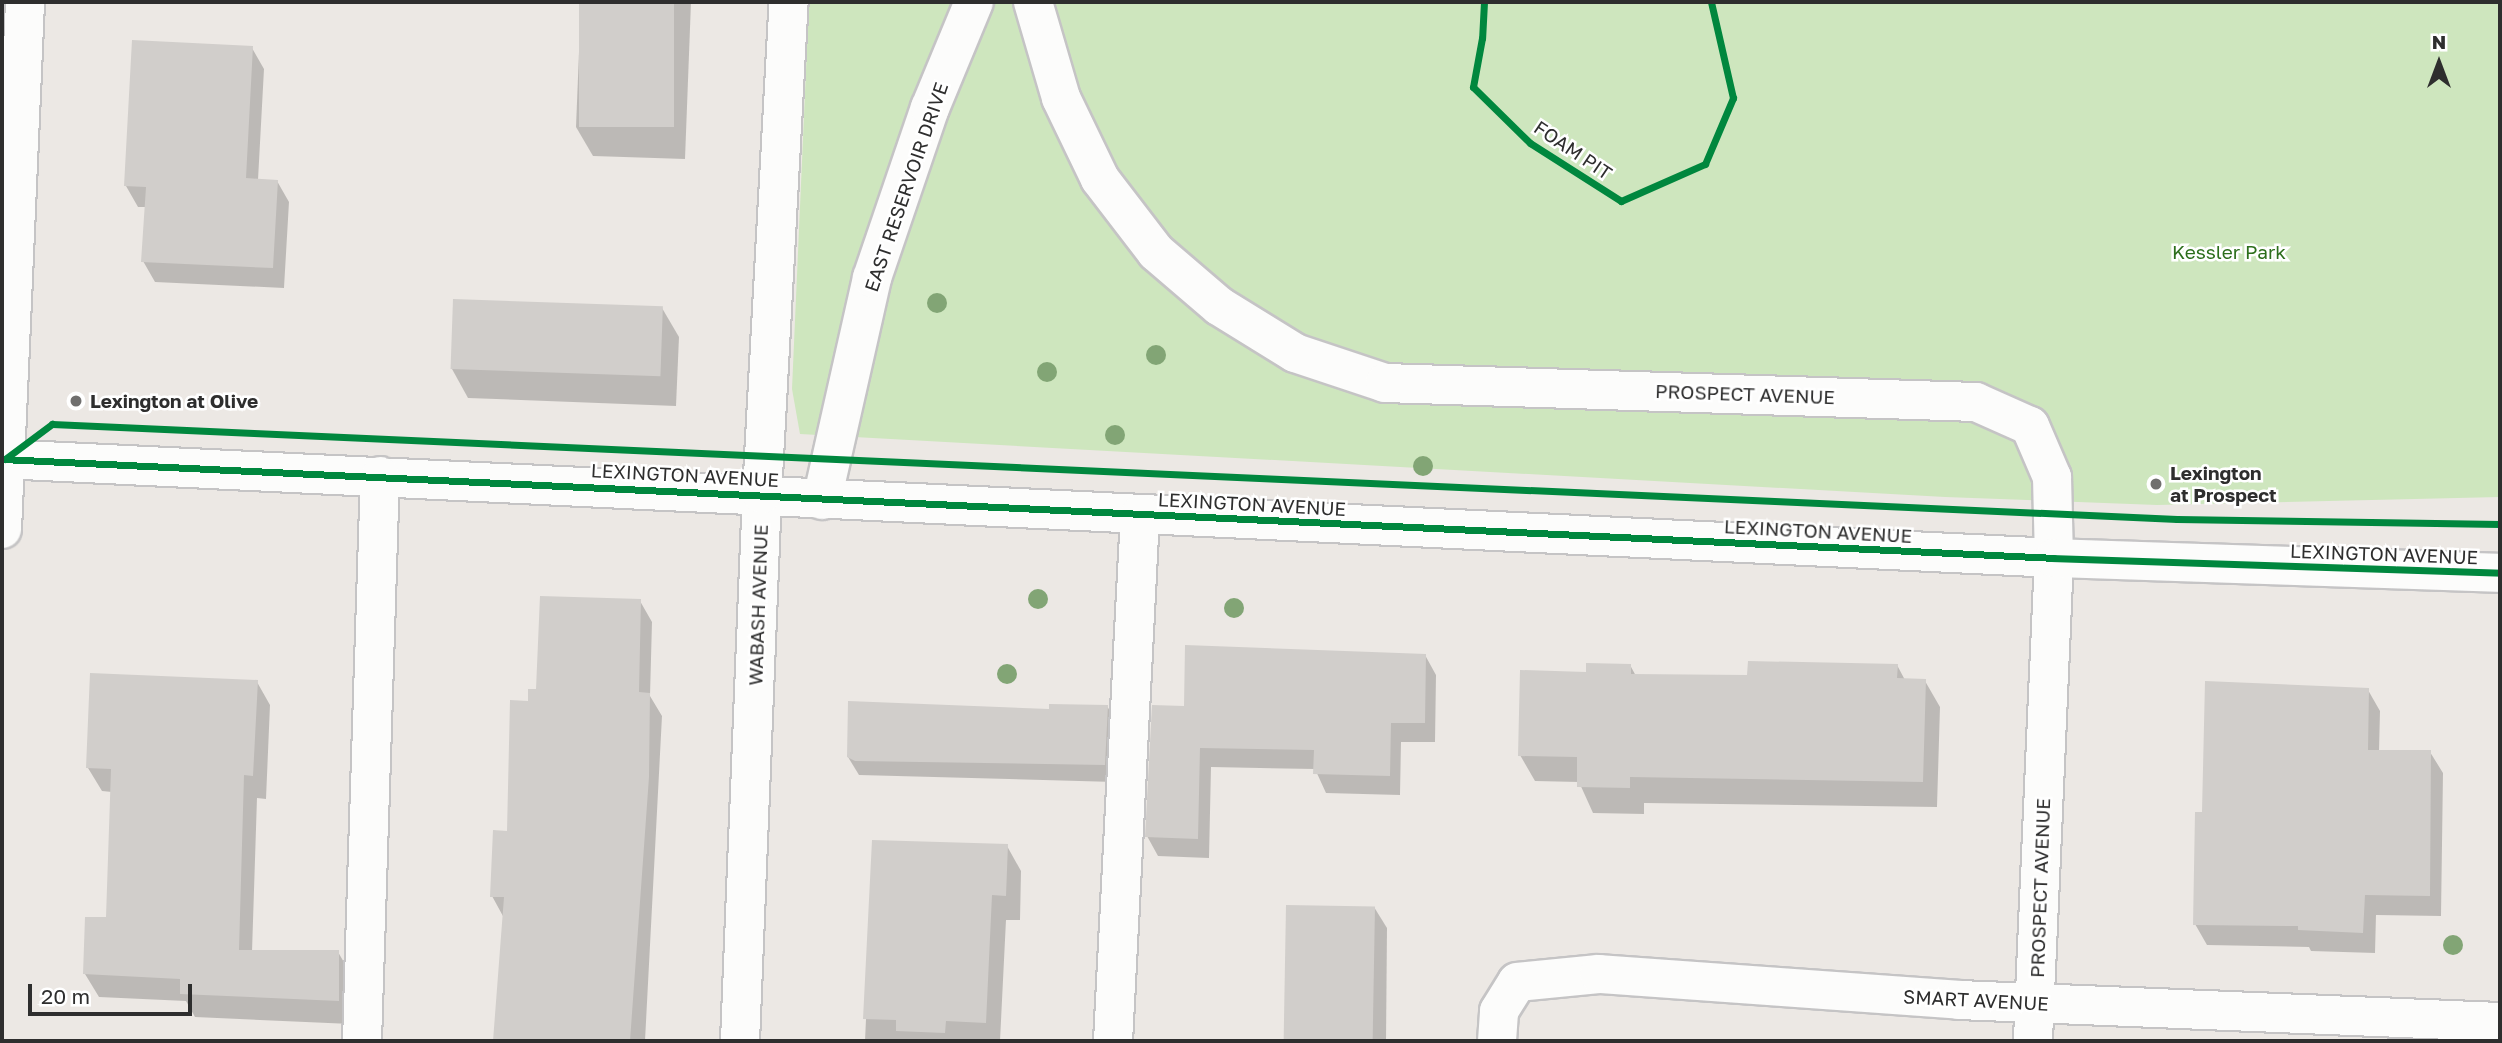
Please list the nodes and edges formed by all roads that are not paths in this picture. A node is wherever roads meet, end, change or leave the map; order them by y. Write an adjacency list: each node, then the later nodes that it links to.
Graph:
1 (26, 2): 5 (street)
2 (789, 2): 7 (street, WABASH AVENUE)
3 (974, 2): 8 (street, EAST RESERVOIR DRIVE)
4 (1033, 2): 11 (street, PROSPECT AVENUE)
5 (4, 459): 6 (street, LEXINGTON AVENUE); 10 (street)
6 (380, 476): 7 (street, LEXINGTON AVENUE); 16 (street)
7 (762, 494): 8 (street, LEXINGTON AVENUE); 17 (street, WABASH AVENUE)
8 (822, 500): 9 (street, LEXINGTON AVENUE)
9 (1140, 514): 11 (street, LEXINGTON AVENUE); 18 (street)
10 (2, 529)
11 (2054, 558): 12 (street, LEXINGTON AVENUE); 13 (street, PROSPECT AVENUE)
12 (2500, 573)
13 (2035, 1003): 15 (street, SMART AVENUE); 19 (street, SMART AVENUE); 20 (street, PROSPECT AVENUE)
14 (2500, 1022): 15 (street, SMART AVENUE)
15 (2389, 1029)
16 (362, 1041)
17 (740, 1041)
18 (1113, 1041)
19 (1497, 1041)
20 (2033, 1041)

